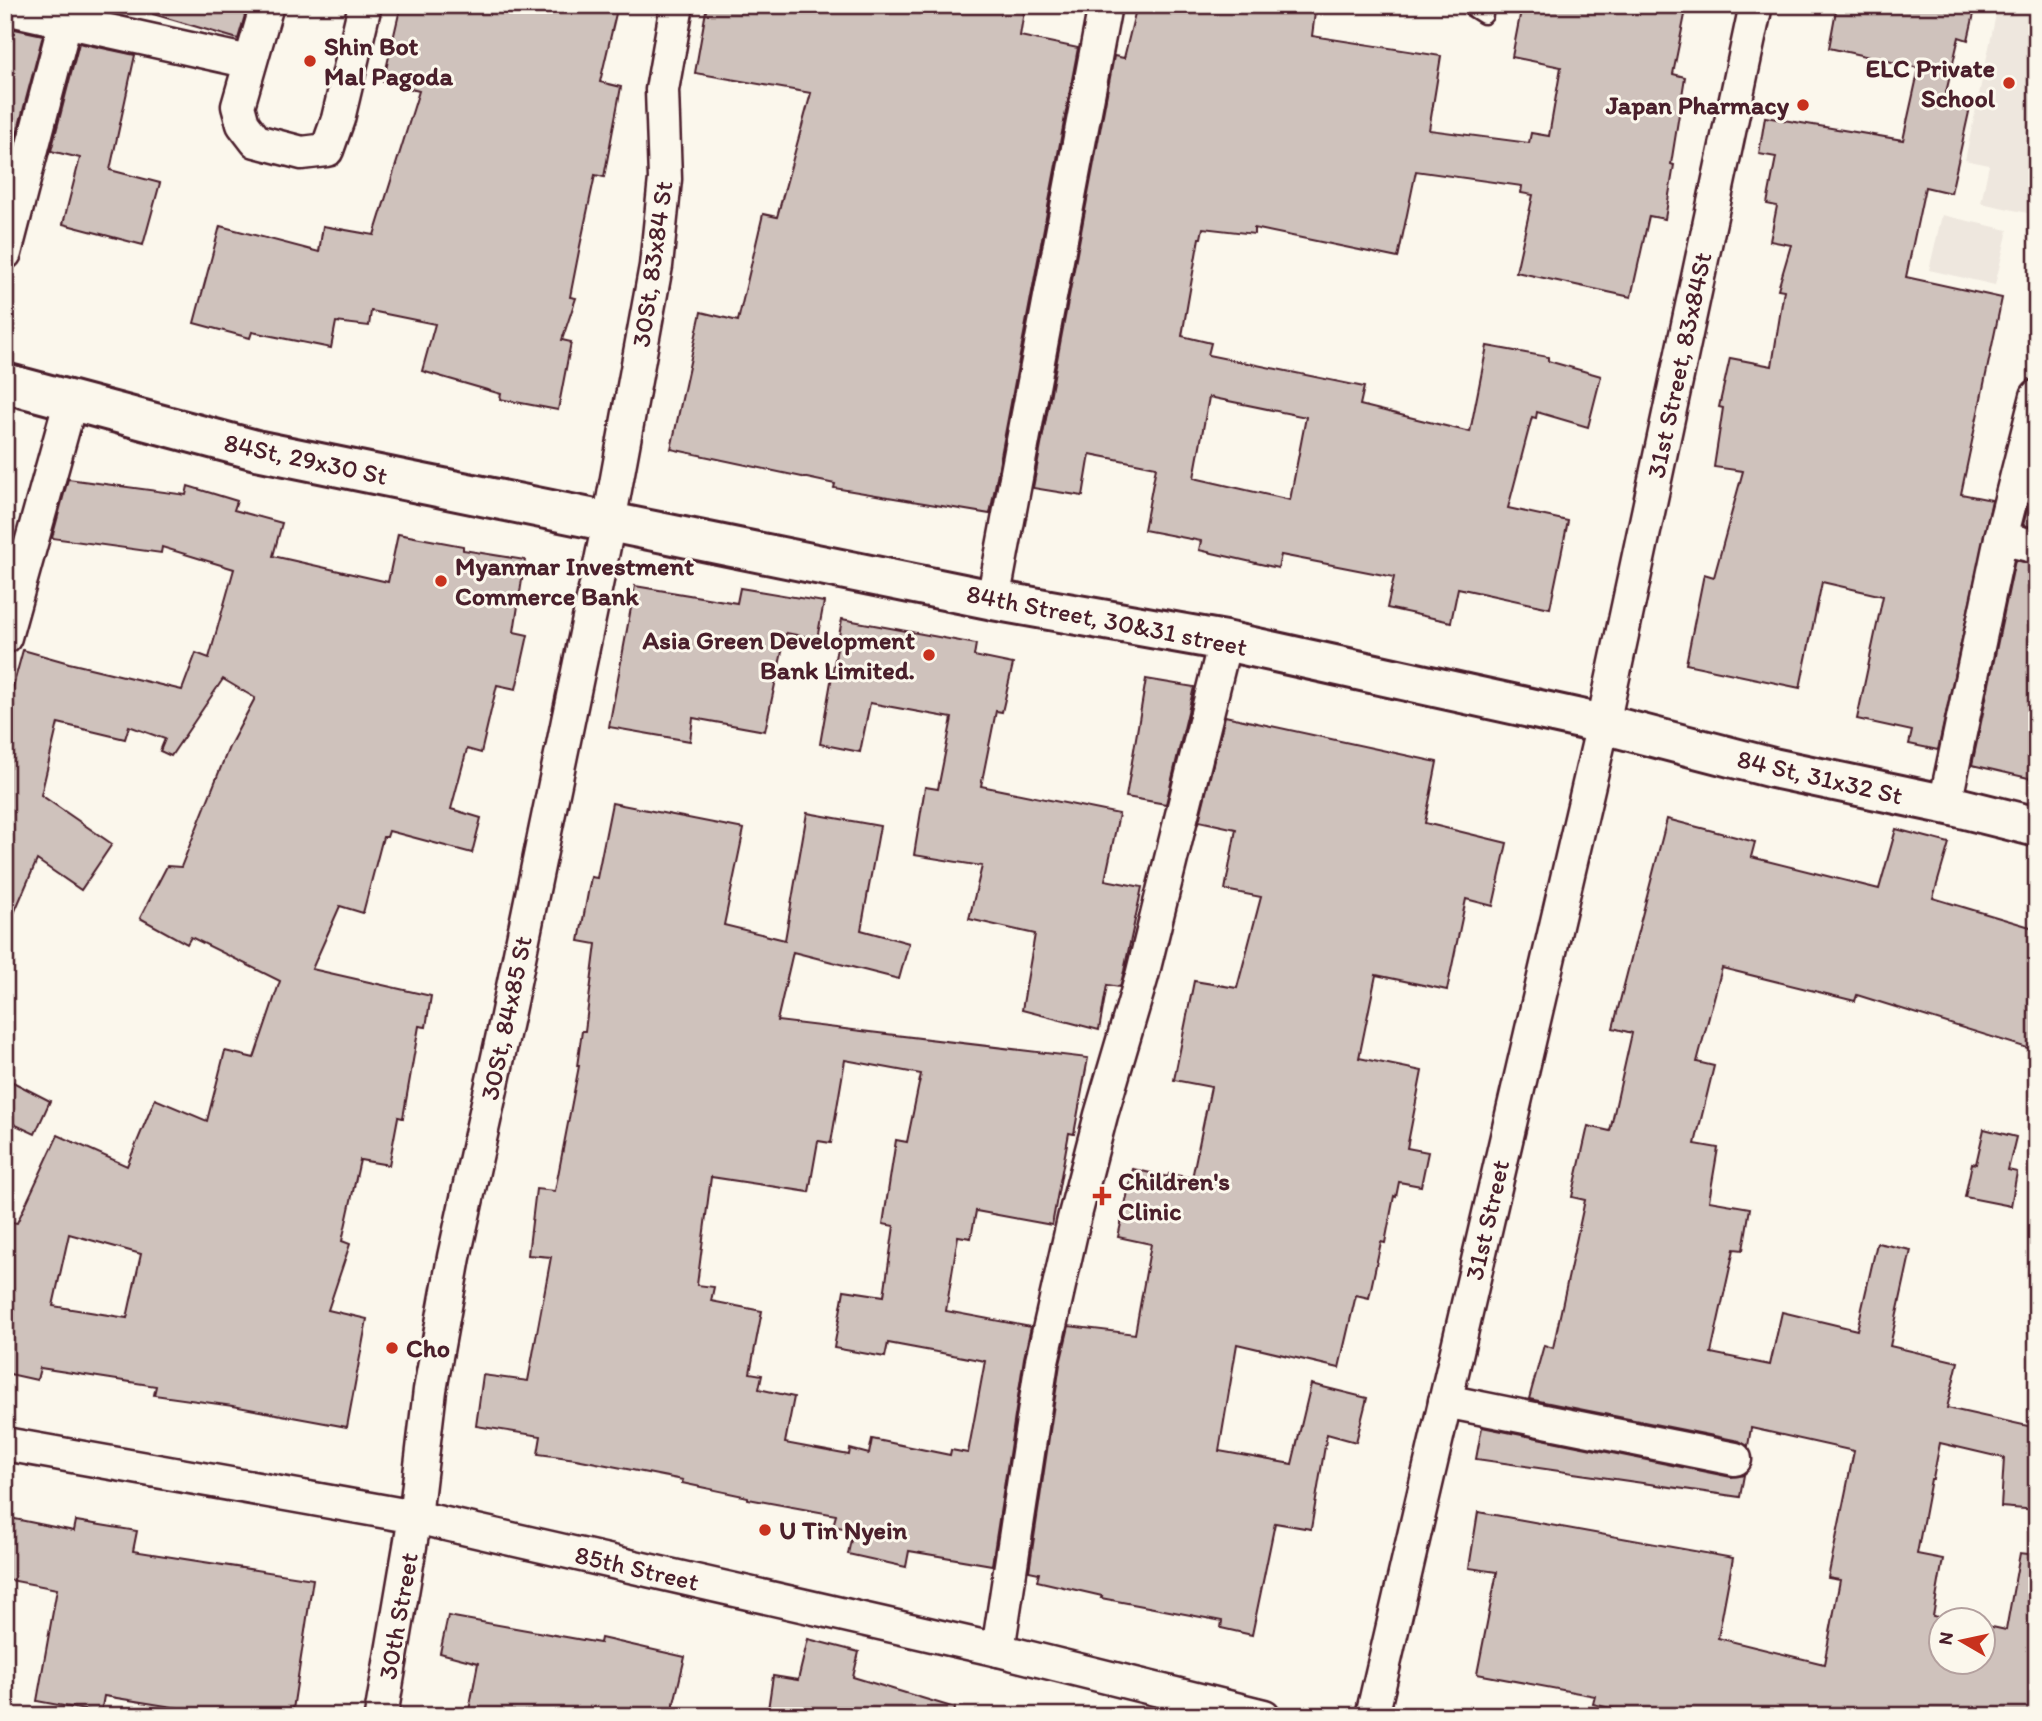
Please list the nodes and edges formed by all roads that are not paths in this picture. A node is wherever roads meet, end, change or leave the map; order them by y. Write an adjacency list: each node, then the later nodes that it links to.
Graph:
1 (267, 5): 10 (street)
2 (365, 5): 10 (street)
3 (677, 5): 15 (street, 30St, 83x84 St)
4 (1105, 5): 18 (street)
5 (1468, 5): 8 (lane)
6 (1756, 5): 21 (street, 31st Street, 83x84St)
7 (5, 8): 9 (street)
8 (1484, 15)
9 (65, 22): 10 (street); 11 (street)
10 (250, 62)
11 (5, 253)
12 (5, 383): 14 (main road, 84St, 29x30 St)
13 (2037, 396): 16 (street)
14 (71, 400): 15 (main road, 84St, 29x30 St); 19 (street)
15 (609, 522): 18 (main road, 84th Street, 30&31 street); 27 (street, 30St, 84x85 St)
16 (2001, 538): 17 (street); 22 (street)
17 (2037, 547)
18 (993, 600): 20 (main road, 84th Street, 30&31 street)
19 (5, 637)
20 (1225, 641): 21 (main road, 84th Street, 30&31 street); 28 (street)
21 (1603, 724): 22 (main road, 84 St, 31x32 St); 24 (street, 31st Street)
22 (1945, 804): 23 (main road, 84 St, 31x32 St)
23 (2037, 827)
24 (1445, 1401): 26 (street); 31 (street, 31st Street)
25 (5, 1444): 27 (street, 85th Street)
26 (1735, 1459)
27 (415, 1517): 28 (street, 85th Street); 29 (street, 30th Street)
28 (998, 1650): 30 (street, 85th Street)
29 (382, 1716)
30 (1264, 1716)
31 (1371, 1716)

